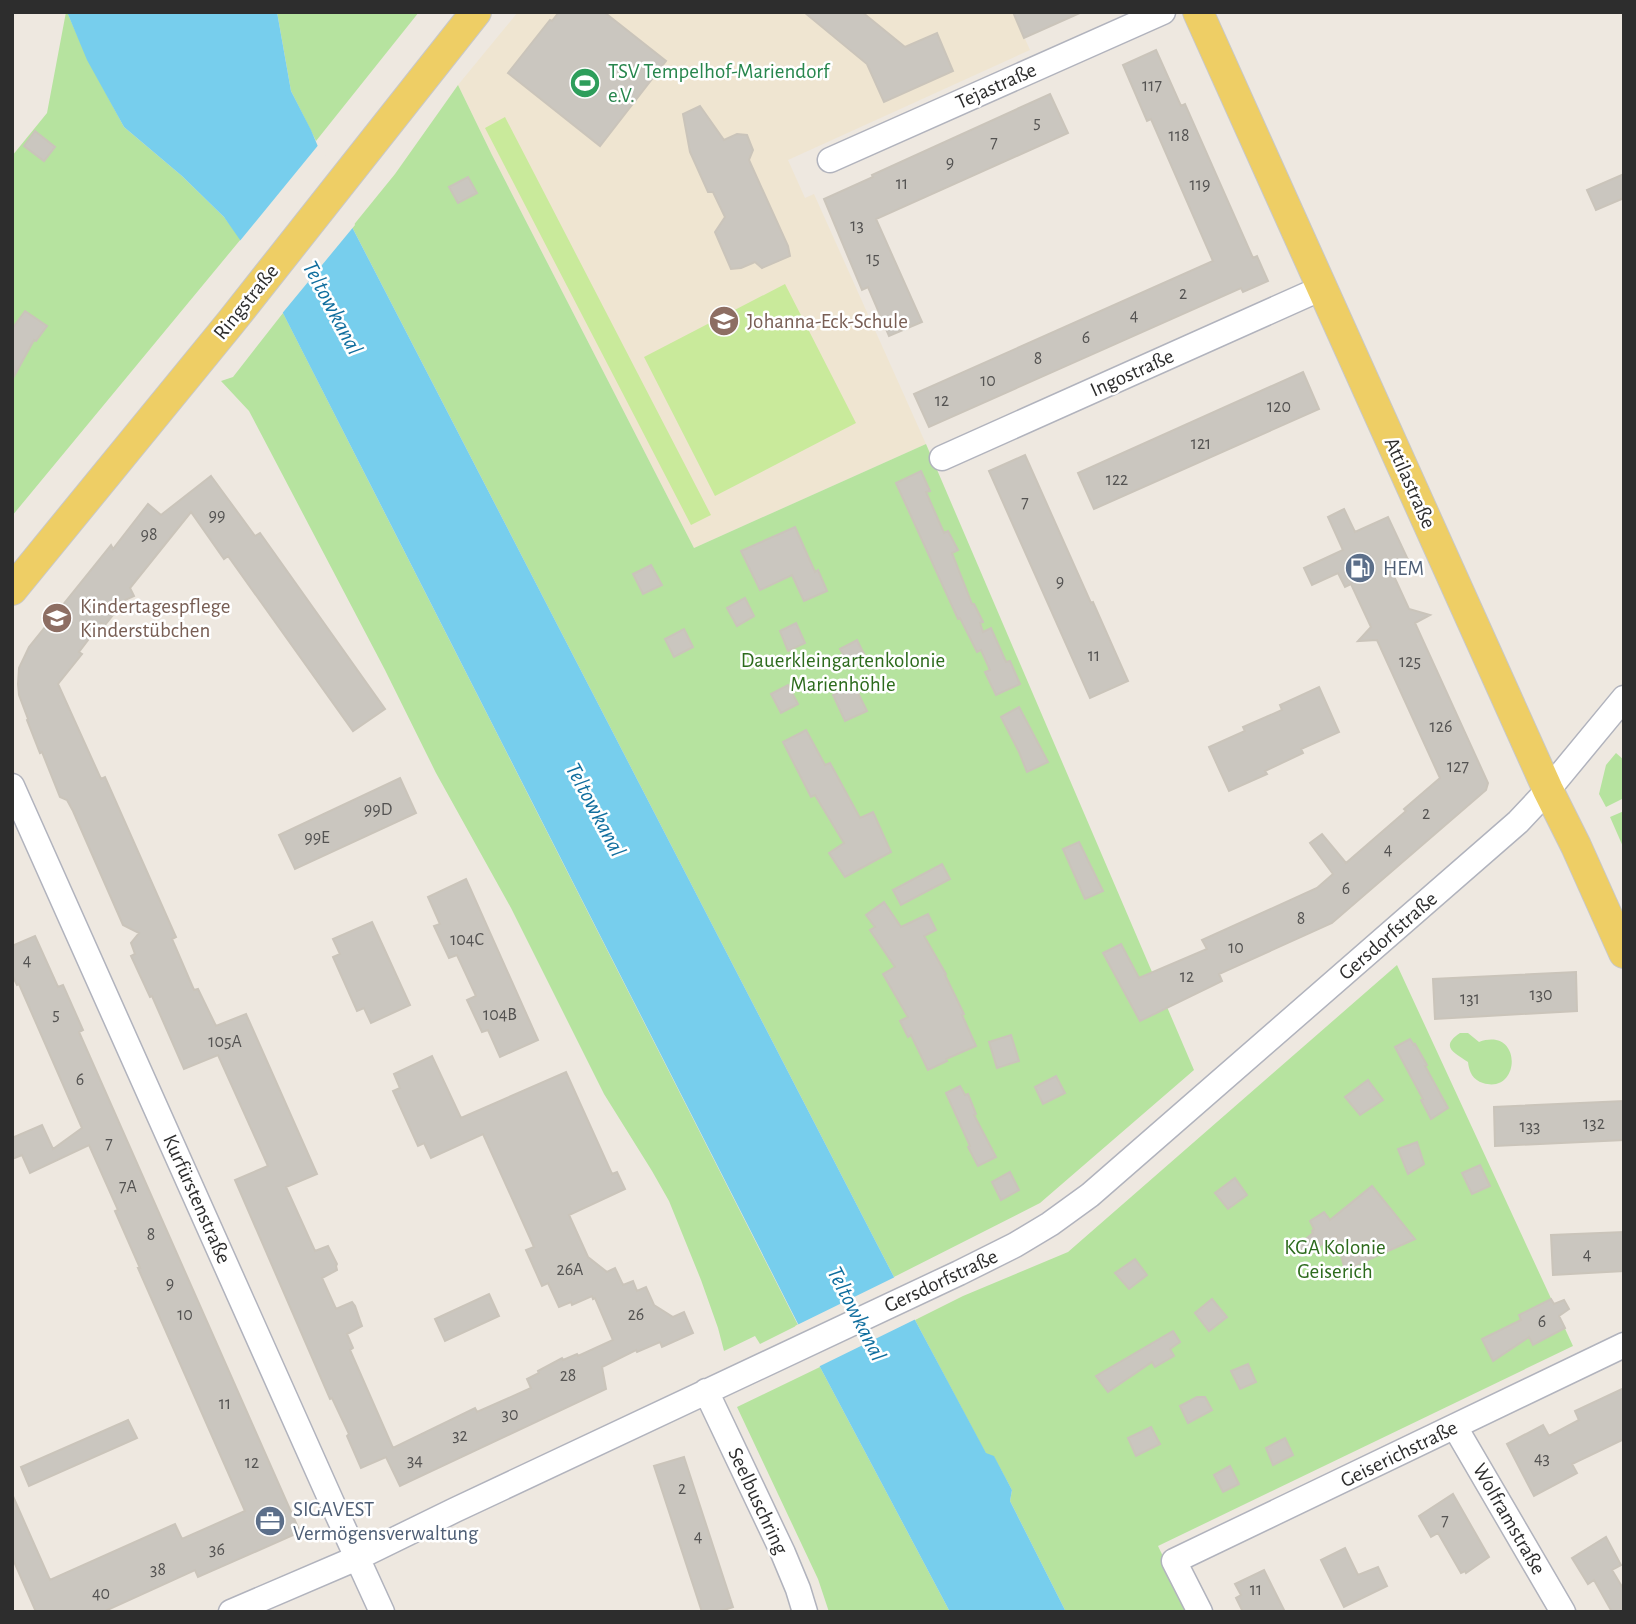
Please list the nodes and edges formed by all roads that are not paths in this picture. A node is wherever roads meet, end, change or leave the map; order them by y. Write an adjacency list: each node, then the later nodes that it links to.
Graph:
1 (476, 12): 7 (main road, Ringstraße)
2 (1163, 12): 4 (street, Tejastraße)
3 (1198, 12): 5 (main road, Attilastraße)
4 (830, 160)
5 (1322, 288): 6 (street, Ingostraße); 10 (main road, Attilastraße)
6 (943, 458)
7 (12, 590)
8 (1624, 698): 10 (street, Gersdorfstraße)
9 (12, 786): 15 (street, Kurfürstenstraße)
10 (1548, 790): 11 (main road, Attilastraße); 13 (street, Gersdorfstraße)
11 (1624, 953)
12 (1624, 1345): 14 (street, Geiserichstraße)
13 (706, 1391): 15 (street, Gersdorfstraße); 18 (street, Seelbuschring)
14 (1455, 1427): 19 (street, Geiserichstraße); 20 (street, Wolframstraße)
15 (357, 1558): 16 (street, Gersdorfstraße); 17 (street, Kurfürstenstraße)
16 (231, 1612)
17 (382, 1612)
18 (805, 1612)
19 (1200, 1612)
20 (1563, 1612)

